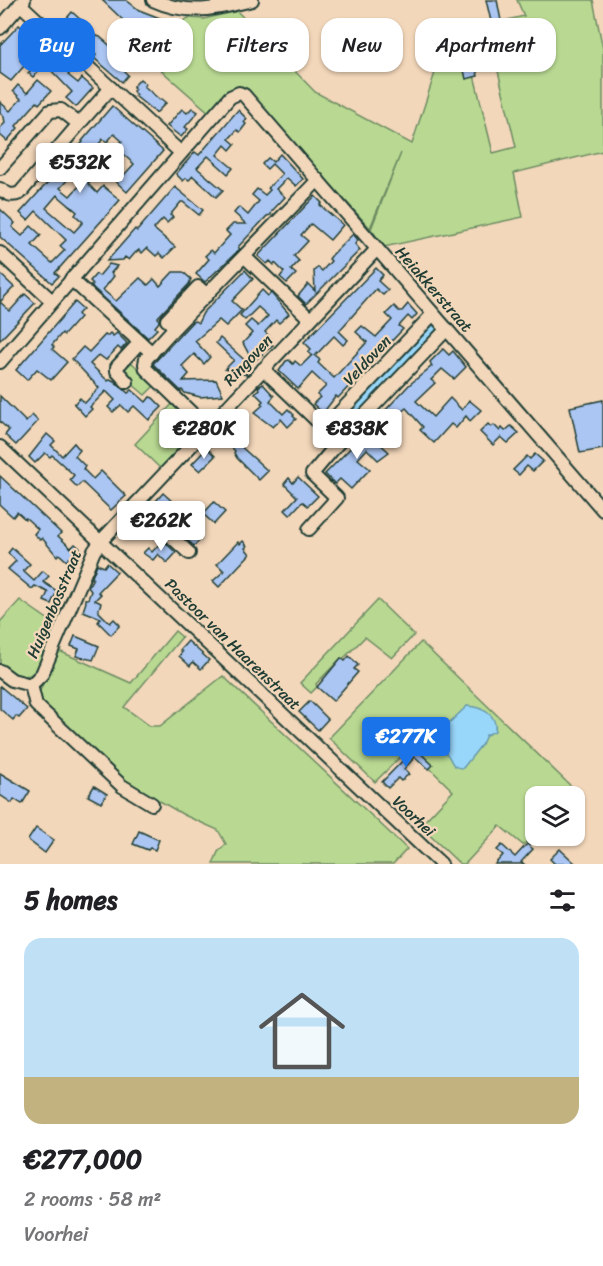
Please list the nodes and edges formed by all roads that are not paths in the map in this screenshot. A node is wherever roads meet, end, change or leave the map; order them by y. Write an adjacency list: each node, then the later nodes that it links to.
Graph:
1 (153, 0): 2 (street)
2 (252, 0)
3 (22, 2): 4 (street); 5 (street)
4 (0, 28)
5 (111, 88): 6 (street); 7 (street)
6 (79, 124): 8 (street); 10 (street)
7 (181, 153): 9 (street, Heiakkerstraat); 14 (street)
8 (0, 168)
9 (318, 180): 11 (street, Heiakkerstraat); 13 (street)
10 (0, 189)
11 (377, 249): 16 (street, Heiakkerstraat); 17 (street, Ringoven)
12 (0, 253): 15 (street)
13 (245, 257): 17 (street); 20 (street)
14 (71, 279): 15 (street); 19 (street)
15 (52, 301): 21 (street)
16 (433, 314): 18 (street, Heiakkerstraat); 25 (street, Veldoven)
17 (310, 319): 22 (street, Ringoven)
18 (447, 329): 26 (street); 29 (street, Heiakkerstraat)
19 (140, 342): 20 (street); 23 (street)
20 (152, 353): 24 (street)
21 (0, 362)
22 (263, 369): 24 (street, Ringoven); 25 (street)
23 (127, 382)
24 (207, 428): 28 (street, Ringoven)
25 (325, 428): 26 (street)
26 (339, 442): 30 (street)
27 (0, 447): 31 (street, Pastoor van Haarenstraat)
28 (136, 504): 31 (street, Huigenbosstraat); 32 (street)
29 (603, 510)
30 (309, 529)
31 (101, 541): 34 (street, Huigenbosstraat); 35 (street, Pastoor van Haarenstraat)
32 (189, 554)
33 (0, 671): 34 (street)
34 (31, 685): 36 (street)
35 (365, 792): 37 (street, Voorhei)
36 (152, 804)
37 (441, 864)

